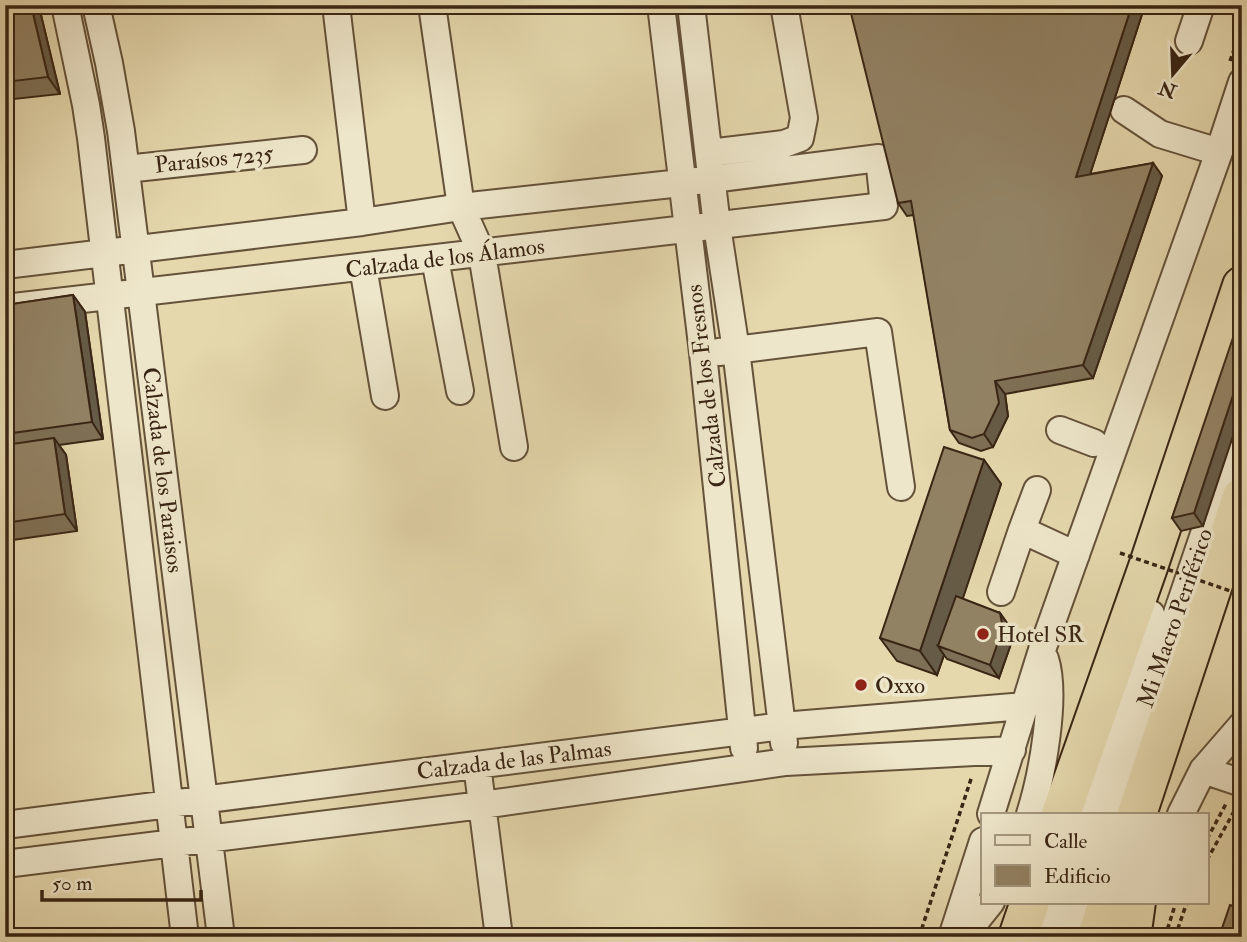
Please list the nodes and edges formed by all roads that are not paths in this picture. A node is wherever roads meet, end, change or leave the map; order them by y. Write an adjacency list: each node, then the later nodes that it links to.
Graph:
1 (336, 5): 18 (street)
2 (432, 5): 17 (street)
3 (661, 5): 16 (street, Calzada de los Fresnos)
4 (691, 5): 14 (street, Calzada de los Fresnos)
5 (784, 5): 14 (street)
6 (1201, 5): 9 (street)
7 (98, 14): 8 (street); 15 (street, Calzada de los Paraisos)
8 (68, 18): 22 (street, Calzada de los Paraisos)
9 (1189, 41)
10 (1242, 82): 13 (street)
11 (1124, 110): 13 (street)
12 (303, 150): 15 (street, Paraísos 7235)
13 (1219, 152): 44 (street)
14 (710, 166): 16 (street, Calzada de los Álamos); 19 (street, Calzada de los Fresnos); 19 (street, Calzada de los Álamos)
15 (126, 169): 21 (street, Calzada de los Paraisos)
16 (681, 183): 17 (street, Calzada de los Álamos); 20 (street, Calzada de los Fresnos)
17 (461, 207): 18 (street, Calzada de los Álamos); 23 (street)
18 (362, 222): 21 (street, Calzada de los Álamos)
19 (717, 226): 20 (street, Calzada de los Álamos); 32 (street, Calzada de los Fresnos)
20 (687, 229): 23 (street, Calzada de los Álamos); 33 (street, Calzada de los Fresnos)
21 (136, 249): 22 (street, Calzada de los Álamos); 28 (street, Calzada de los Paraisos)
22 (105, 253): 25 (street, Calzada de los Álamos); 29 (street, Calzada de los Paraisos)
23 (482, 254): 24 (street, Calzada de los Álamos); 39 (street)
24 (435, 259): 26 (street, Calzada de los Álamos); 34 (street)
25 (5, 265)
26 (363, 267): 28 (street, Calzada de los Álamos); 35 (street)
27 (1242, 286): 63 (highway)
28 (141, 293): 29 (street, Calzada de los Álamos); 58 (street, Calzada de los Paraisos)
29 (110, 297): 30 (street, Calzada de los Álamos); 59 (street, Calzada de los Paraisos)
30 (5, 308)
31 (1242, 348): 64 (street)
32 (736, 350): 33 (street); 40 (street); 49 (street, Calzada de los Fresnos)
33 (703, 353): 50 (street, Calzada de los Fresnos)
34 (460, 391)
35 (385, 396)
36 (1242, 422): 65 (street, Mi Macro Periférico)
37 (1060, 430): 38 (street)
38 (1094, 443)
39 (514, 447)
40 (901, 487)
41 (1037, 490): 43 (street)
42 (1242, 497): 47 (highway)
43 (1022, 530): 44 (street); 45 (street)
44 (1076, 555): 46 (street)
45 (1001, 592)
46 (1042, 650): 48 (street); 62 (street)
47 (1186, 662): 66 (highway); 67 (highway)
48 (1025, 706): 49 (street, Calzada de las Palmas); 52 (street)
49 (782, 726): 50 (street, Calzada de las Palmas); 53 (street, Calzada de los Fresnos)
50 (743, 731): 54 (street, Calzada de las Palmas); 55 (street, Calzada de los Fresnos)
51 (1238, 735): 56 (street)
52 (1012, 750): 53 (street, Calzada de las Palmas); 61 (street)
53 (786, 762): 55 (street, Calzada de las Palmas)
54 (477, 765): 58 (street, Calzada de las Palmas); 60 (street)
55 (747, 768): 60 (street, Calzada de las Palmas)
56 (1203, 770): 57 (street); 68 (street)
57 (1238, 793)
58 (204, 800): 59 (street, Calzada de las Palmas); 70 (street, Calzada de los Paraisos)
59 (170, 804): 69 (street, Calzada de las Palmas); 71 (street, Calzada de los Paraisos)
60 (482, 805): 70 (street, Calzada de las Palmas); 82 (street)
61 (992, 813)
62 (1030, 813)
63 (1061, 813)
64 (1086, 813)
65 (1109, 813)
66 (1137, 813)
67 (1154, 813)
68 (1182, 813)
69 (5, 825)
70 (209, 838): 71 (street, Calzada de las Palmas); 81 (street, Calzada de los Paraisos)
71 (174, 843): 73 (street, Calzada de las Palmas); 80 (street, Calzada de los Paraisos)
72 (981, 847): 83 (street)
73 (5, 864)
74 (989, 904): 84 (street)
75 (1029, 904): 85 (highway)
76 (1056, 904): 86 (street)
77 (1079, 904): 87 (street)
78 (1110, 904): 79 (highway)
79 (1134, 924)
80 (185, 937)
81 (221, 937)
82 (499, 937)
83 (952, 937)
84 (963, 937)
85 (1018, 937)
86 (1046, 937)
87 (1068, 937)

